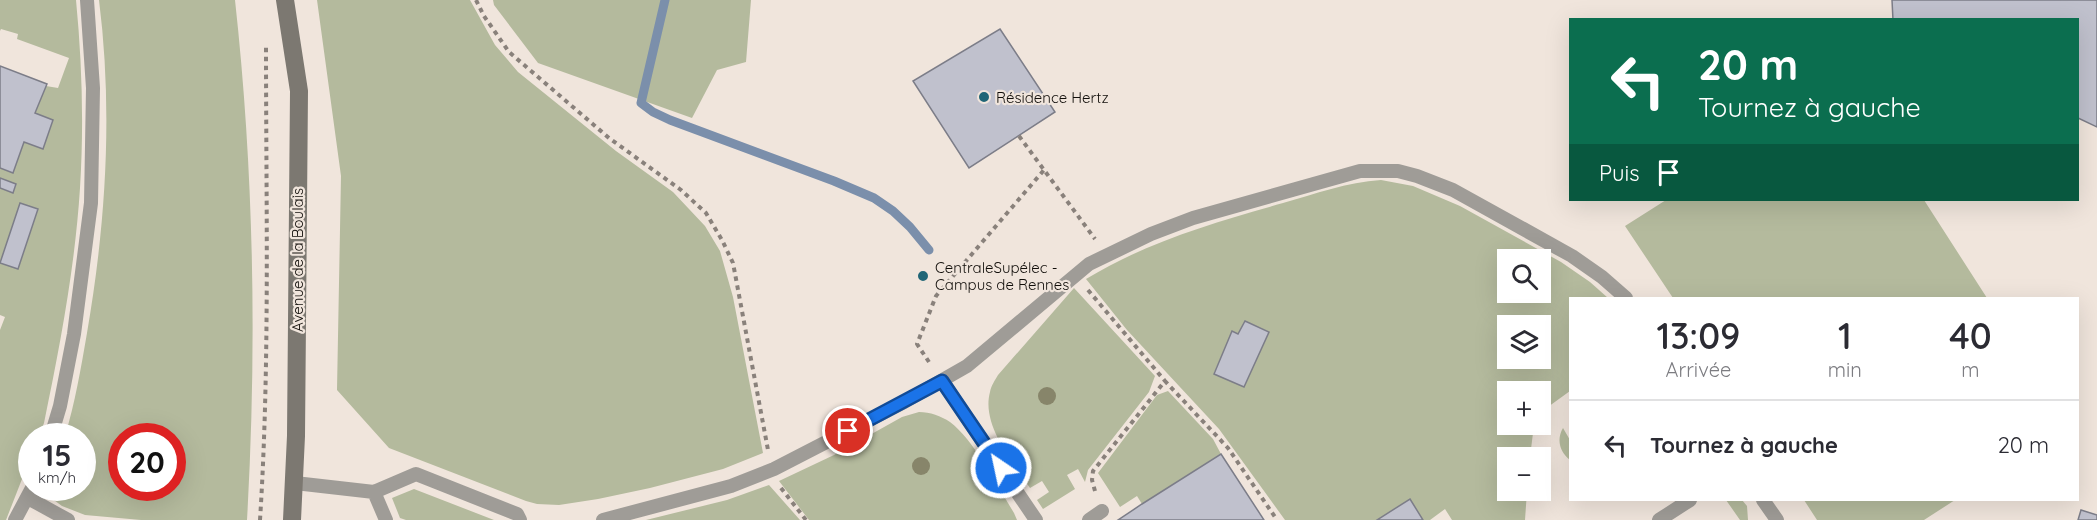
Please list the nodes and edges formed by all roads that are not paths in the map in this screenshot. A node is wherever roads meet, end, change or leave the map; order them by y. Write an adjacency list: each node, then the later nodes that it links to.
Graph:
1 (87, 0): 5 (lane)
2 (285, 0): 6 (street, Avenue de la Boulais)
3 (1625, 297): 4 (lane)
4 (942, 381): 18 (lane); 19 (lane)
5 (55, 423)
6 (295, 483): 7 (lane); 15 (street, Avenue de la Boulais)
7 (374, 492): 16 (lane); 17 (lane)
8 (26, 501): 13 (lane)
9 (41, 501): 14 (lane)
10 (1688, 501): 21 (lane)
11 (1764, 501): 22 (lane)
12 (1102, 511): 20 (lane)
13 (15, 520)
14 (68, 520)
15 (292, 520)
16 (386, 520)
17 (520, 520)
18 (603, 520)
19 (1036, 520)
20 (1089, 520)
21 (1659, 520)
22 (1777, 520)

